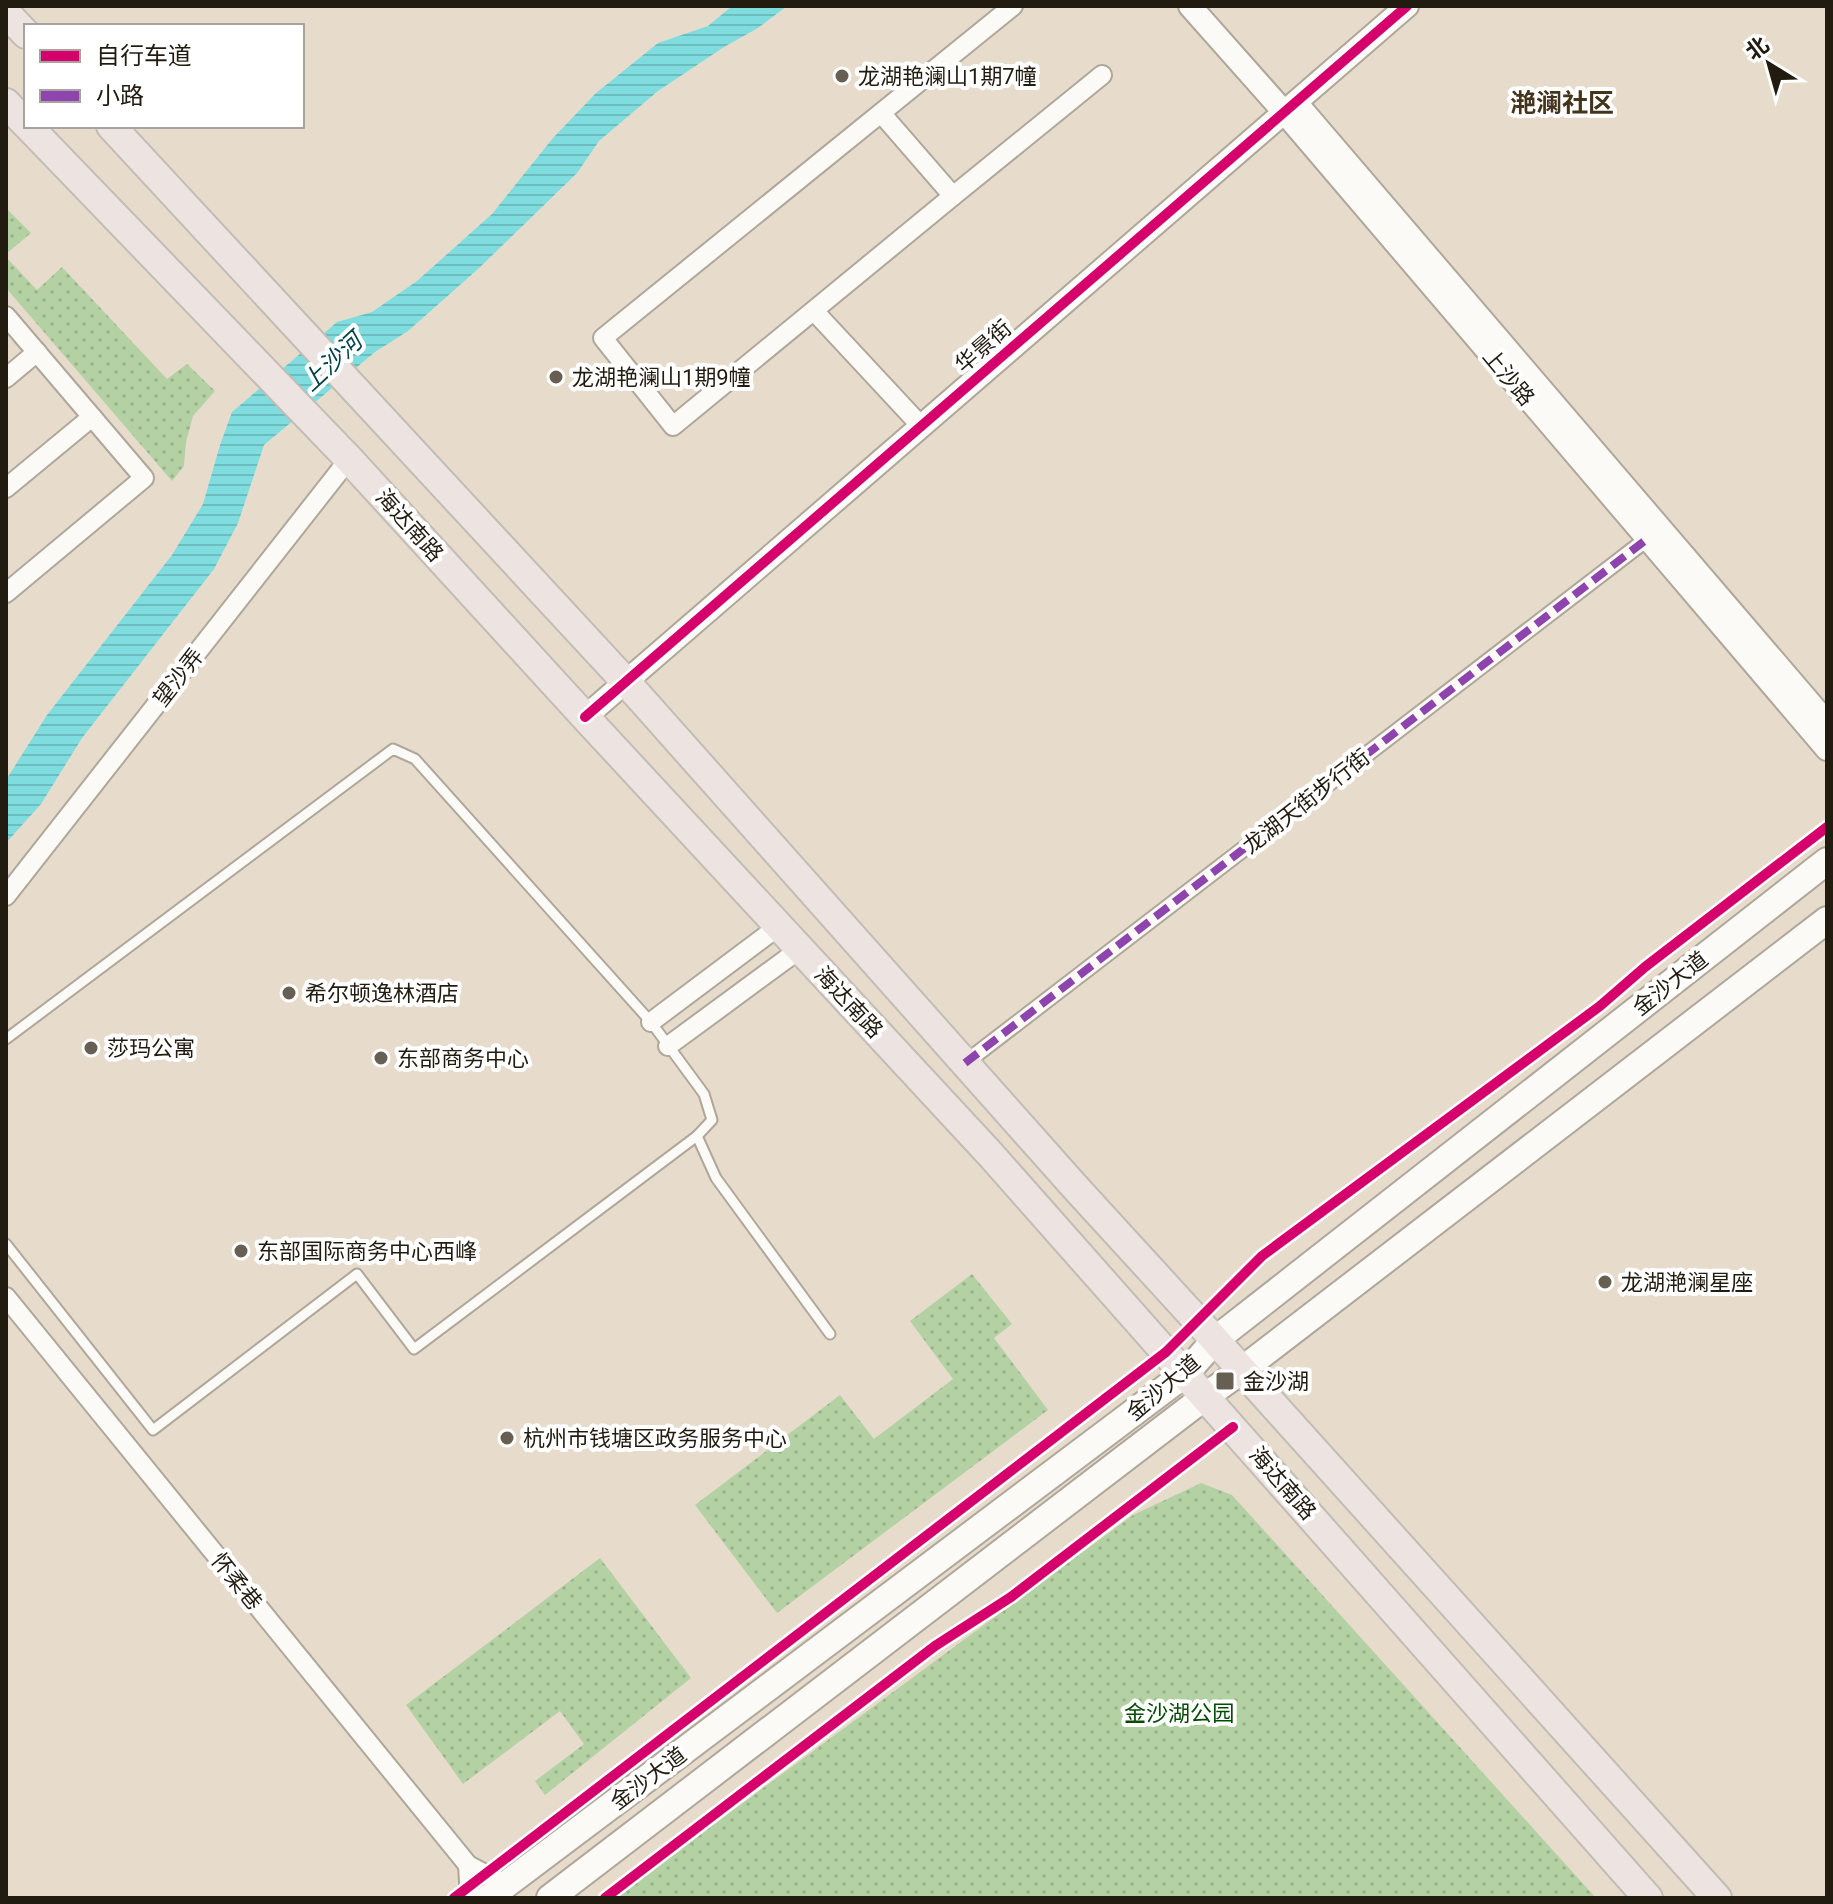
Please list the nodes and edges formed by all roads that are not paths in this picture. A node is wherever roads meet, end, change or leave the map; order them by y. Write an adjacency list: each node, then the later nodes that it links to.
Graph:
1 (1013, 6): 10 (street)
2 (1190, 6): 9 (street, 上沙路)
3 (1210, 6): 9 (street, 上沙路)
4 (1407, 6): 9 (street, 华景街)
5 (6, 13): 6 (main road)
6 (24, 32)
7 (1102, 75): 14 (street)
8 (6, 103): 11 (main road, 海达南路)
9 (1290, 107): 20 (street, 华景街); 23 (street, 上沙路); 27 (street, 上沙路)
10 (881, 113): 14 (street); 15 (street)
11 (24, 122)
12 (30, 128): 21 (main road, 海达南路)
13 (113, 128): 25 (main road, 海达南路)
14 (953, 196): 15 (street)
15 (814, 311): 20 (street)
16 (6, 316): 17 (street)
17 (37, 352): 18 (street); 19 (street)
18 (6, 378)
19 (92, 417): 22 (street); 24 (street)
20 (921, 426): 25 (street, 华景街)
21 (349, 459): 26 (main road, 海达南路); 30 (street, 望沙弄)
22 (6, 488)
23 (1647, 539): 28 (street, 上沙路); 37 (street, 龙湖天街步行街)
24 (6, 593)
25 (626, 682): 26 (street, 华景街); 37 (main road, 海达南路)
26 (585, 717): 32 (main road, 海达南路)
27 (1827, 723)
28 (1827, 749)
29 (1827, 861): 42 (main road, 金沙大道)
30 (6, 896)
31 (1827, 920): 43 (main road, 金沙大道)
32 (779, 926): 33 (main road, 海达南路); 34 (street)
33 (800, 949): 36 (street); 44 (main road, 海达南路)
34 (651, 1022): 35 (lane); 36 (lane)
35 (6, 1039)
36 (668, 1046): 38 (lane)
37 (965, 1063): 42 (main road, 海达南路)
38 (697, 1136): 39 (lane); 41 (lane)
39 (6, 1244)
40 (6, 1297): 46 (street, 怀柔巷)
41 (830, 1334)
42 (1215, 1340): 43 (main road, 海达南路); 44 (main road, 金沙大道)
43 (1242, 1370): 45 (main road, 金沙大道); 51 (main road, 海达南路)
44 (1186, 1373): 45 (main road, 海达南路); 47 (main road, 金沙大道)
45 (1206, 1396): 49 (main road, 金沙大道); 50 (main road, 海达南路)
46 (468, 1865): 47 (street, 怀柔巷); 48 (street)
47 (497, 1891)
48 (470, 1898)
49 (550, 1898)
50 (1648, 1898)
51 (1717, 1898)

